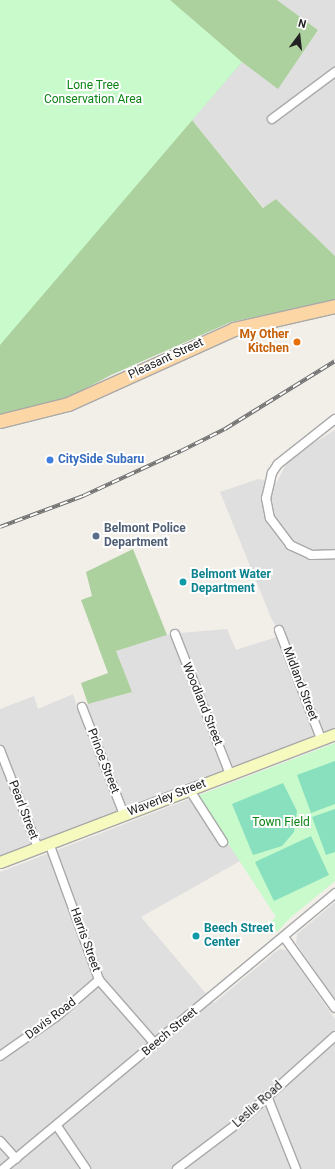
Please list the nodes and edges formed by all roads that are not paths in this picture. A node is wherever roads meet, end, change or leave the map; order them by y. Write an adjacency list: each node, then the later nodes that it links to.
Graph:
1 (335, 72): 2 (street)
2 (272, 119)
3 (335, 306): 5 (main road, Pleasant Street)
4 (335, 419): 6 (street)
5 (0, 421)
6 (335, 554)
7 (279, 630): 11 (street, Midland Street)
8 (175, 634): 13 (street, Woodland Street)
9 (82, 707): 15 (street, Prince Street)
10 (335, 734): 11 (street, Waverley Street)
11 (321, 739): 13 (street, Waverley Street)
12 (0, 750): 18 (street, Pearl Street)
13 (230, 774): 14 (street, Waverley Street)
14 (189, 789): 15 (street, Waverley Street); 16 (street)
15 (124, 815): 17 (street, Waverley Street)
16 (223, 842)
17 (49, 843): 18 (street, Waverley Street); 22 (street, Harris Street)
18 (38, 848): 19 (street, Waverley Street)
19 (0, 862)
20 (335, 894): 21 (street, Beech Street)
21 (284, 937): 23 (street); 25 (street, Beech Street)
22 (100, 980): 25 (street, Harris Street); 26 (street, Davis Road)
23 (335, 1008)
24 (335, 1036): 27 (street, Leslie Road)
25 (156, 1044): 28 (street, Beech Street)
26 (0, 1056)
27 (267, 1096): 31 (street, Leslie Road); 35 (street)
28 (57, 1126): 30 (street, Beech Street); 33 (street)
29 (0, 1141): 30 (street)
30 (16, 1159): 32 (street, Beech Street)
31 (192, 1165): 34 (street, Leslie Road)
32 (4, 1169)
33 (86, 1169)
34 (177, 1169)
35 (296, 1169)

